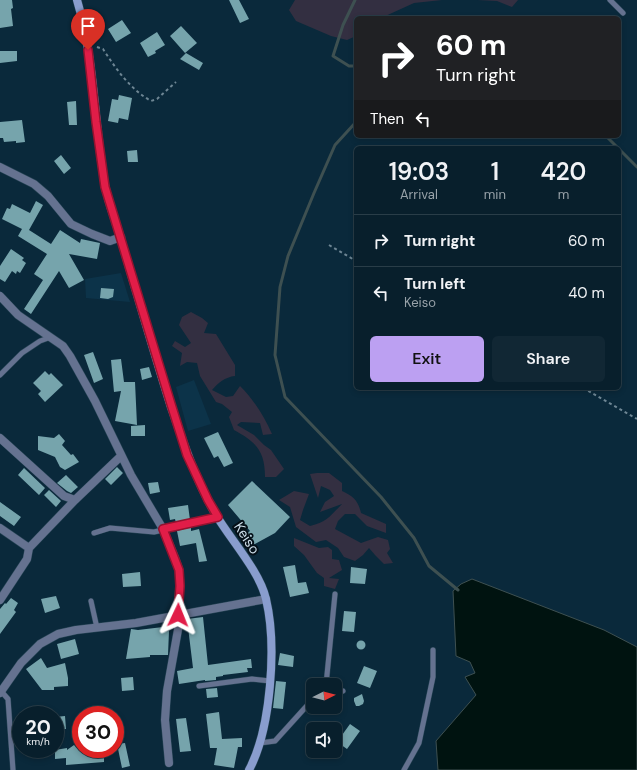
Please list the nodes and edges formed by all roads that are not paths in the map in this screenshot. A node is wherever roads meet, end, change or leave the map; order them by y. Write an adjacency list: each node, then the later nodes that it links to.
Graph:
1 (77, 0): 5 (street, Keiso)
2 (610, 0): 3 (lane)
3 (623, 13)
4 (0, 166): 5 (street)
5 (121, 237): 12 (street, Keiso)
6 (0, 296): 7 (street)
7 (51, 337): 8 (lane); 10 (street)
8 (0, 375)
9 (0, 438): 11 (street)
10 (121, 456): 11 (street); 14 (street)
11 (75, 500): 16 (street)
12 (218, 517): 14 (lane); 18 (street, Keiso)
13 (0, 528): 16 (street)
14 (163, 529): 15 (lane); 21 (street)
15 (94, 533)
16 (29, 548): 19 (street)
17 (335, 594): 24 (lane)
18 (266, 599): 21 (street); 25 (street, Keiso)
19 (0, 600)
20 (91, 601): 22 (lane)
21 (178, 615): 22 (street); 30 (street)
22 (97, 628): 27 (street)
23 (433, 650): 33 (lane)
24 (327, 678)
25 (270, 681): 26 (lane); 29 (street, Keiso)
26 (199, 686)
27 (1, 692): 31 (lane)
28 (306, 707): 29 (lane)
29 (260, 743): 32 (street, Keiso)
30 (169, 763)
31 (13, 770)
32 (248, 770)
33 (404, 770)

